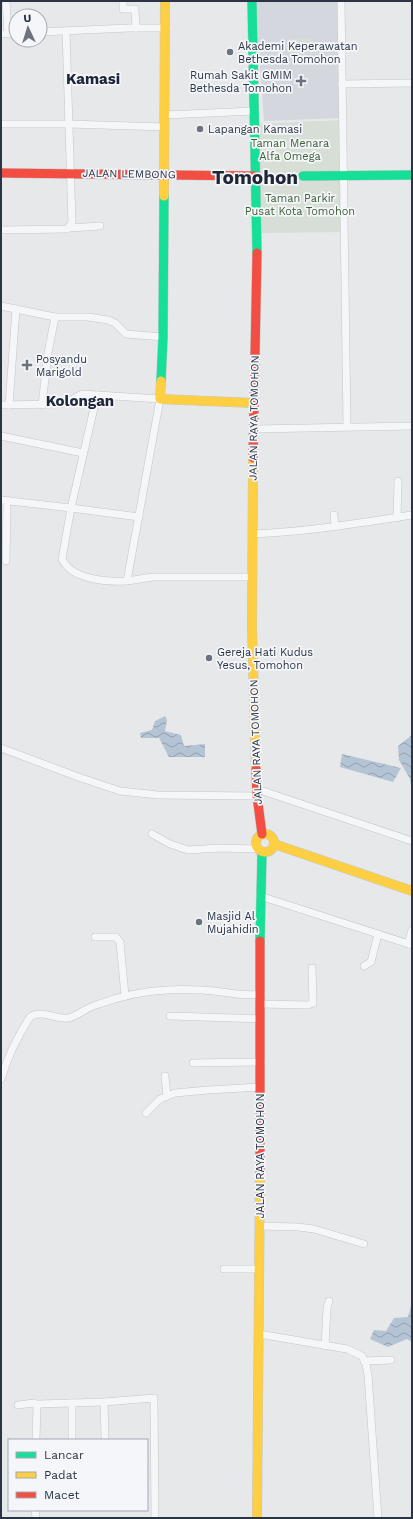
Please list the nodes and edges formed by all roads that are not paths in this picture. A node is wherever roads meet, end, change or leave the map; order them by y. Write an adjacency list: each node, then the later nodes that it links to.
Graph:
1 (6, 1): 10 (street)
2 (122, 1): 6 (street)
3 (166, 1): 7 (main road)
4 (252, 1): 13 (main road, JALAN RAYA TOMOHON)
5 (341, 1): 12 (street)
6 (136, 28): 7 (street); 8 (street)
7 (166, 28): 14 (main road)
8 (66, 31): 9 (street); 16 (street)
9 (48, 32)
10 (5, 34)
11 (412, 83): 12 (street)
12 (342, 84): 24 (street)
13 (254, 111): 14 (street); 22 (main road, JALAN RAYA TOMOHON)
14 (165, 115): 17 (main road)
15 (1, 124): 16 (street)
16 (69, 124): 17 (street); 19 (street)
17 (164, 127): 20 (main road)
18 (1, 173): 19 (main road, JALAN LEMBONG)
19 (71, 173): 20 (main road, JALAN LEMBONG); 26 (street)
20 (165, 175): 22 (main road, JALAN LEMBONG); 31 (main road)
21 (412, 175): 24 (main road)
22 (256, 176): 34 (main road, JALAN RAYA TOMOHON)
23 (303, 176): 24 (main road)
24 (344, 176): 38 (street)
25 (100, 226): 26 (street)
26 (69, 228): 27 (street)
27 (1, 230)
28 (1, 306): 29 (street)
29 (16, 309): 30 (street); 36 (street)
30 (55, 317): 31 (street); 37 (street)
31 (163, 337): 33 (main road)
32 (97, 395): 33 (street); 37 (street); 42 (street)
33 (160, 399): 34 (main road); 48 (street)
34 (254, 403): 40 (main road, JALAN RAYA TOMOHON)
35 (1, 405): 36 (street)
36 (9, 405): 37 (street)
37 (42, 405)
38 (347, 426): 39 (street); 40 (street)
39 (412, 426)
40 (253, 429): 51 (main road, JALAN RAYA TOMOHON)
41 (1, 436): 42 (street)
42 (83, 453): 45 (street)
43 (398, 481): 49 (street)
44 (4, 500): 45 (street); 52 (street)
45 (71, 508): 48 (street); 54 (street)
46 (334, 515): 50 (street)
47 (412, 515): 49 (street)
48 (138, 517): 54 (street)
49 (396, 518): 50 (street)
50 (335, 527): 51 (street)
51 (252, 534): 53 (main road, JALAN RAYA TOMOHON)
52 (6, 561)
53 (252, 578): 54 (street); 56 (main road, JALAN RAYA TOMOHON)
54 (126, 581)
55 (1, 748): 56 (street)
56 (257, 792): 58 (main road, JALAN RAYA TOMOHON); 59 (street)
57 (152, 834): 61 (street)
58 (262, 834): 60 (main road); 61 (main road, JALAN RAYA TOMOHON)
59 (412, 841)
60 (274, 844): 61 (main road); 62 (main road)
61 (260, 850): 63 (main road, JALAN RAYA TOMOHON)
62 (412, 891)
63 (260, 896): 65 (street); 70 (main road, JALAN RAYA TOMOHON)
64 (412, 930): 67 (street)
65 (378, 934): 67 (street); 68 (street)
66 (95, 936): 71 (street)
67 (410, 945)
68 (364, 966)
69 (312, 968): 72 (street)
70 (261, 994): 71 (street); 72 (main road, JALAN RAYA TOMOHON)
71 (125, 996): 78 (street)
72 (261, 1004): 74 (main road, JALAN RAYA TOMOHON)
73 (170, 1016): 74 (street)
74 (260, 1019): 75 (main road, JALAN RAYA TOMOHON)
75 (260, 1062): 76 (street); 79 (main road, JALAN RAYA TOMOHON)
76 (193, 1063)
77 (166, 1076): 80 (street)
78 (1, 1078)
79 (260, 1087): 80 (street); 82 (main road, JALAN RAYA TOMOHON)
80 (167, 1096): 81 (street)
81 (146, 1113)
82 (260, 1226): 83 (street); 85 (main road, JALAN RAYA TOMOHON)
83 (364, 1244)
84 (224, 1269): 85 (street)
85 (260, 1269): 87 (main road, JALAN RAYA TOMOHON)
86 (329, 1301): 88 (street)
87 (259, 1334): 88 (street); 99 (main road, JALAN RAYA TOMOHON)
88 (325, 1346): 90 (street)
89 (391, 1360): 90 (street)
90 (364, 1361): 100 (street)
91 (104, 1402): 92 (street); 95 (street); 98 (street)
92 (72, 1403): 93 (street); 97 (street)
93 (38, 1404): 94 (street); 96 (street)
94 (18, 1405)
95 (105, 1437)
96 (36, 1439)
97 (72, 1439)
98 (155, 1518)
99 (257, 1518)
100 (378, 1518)

